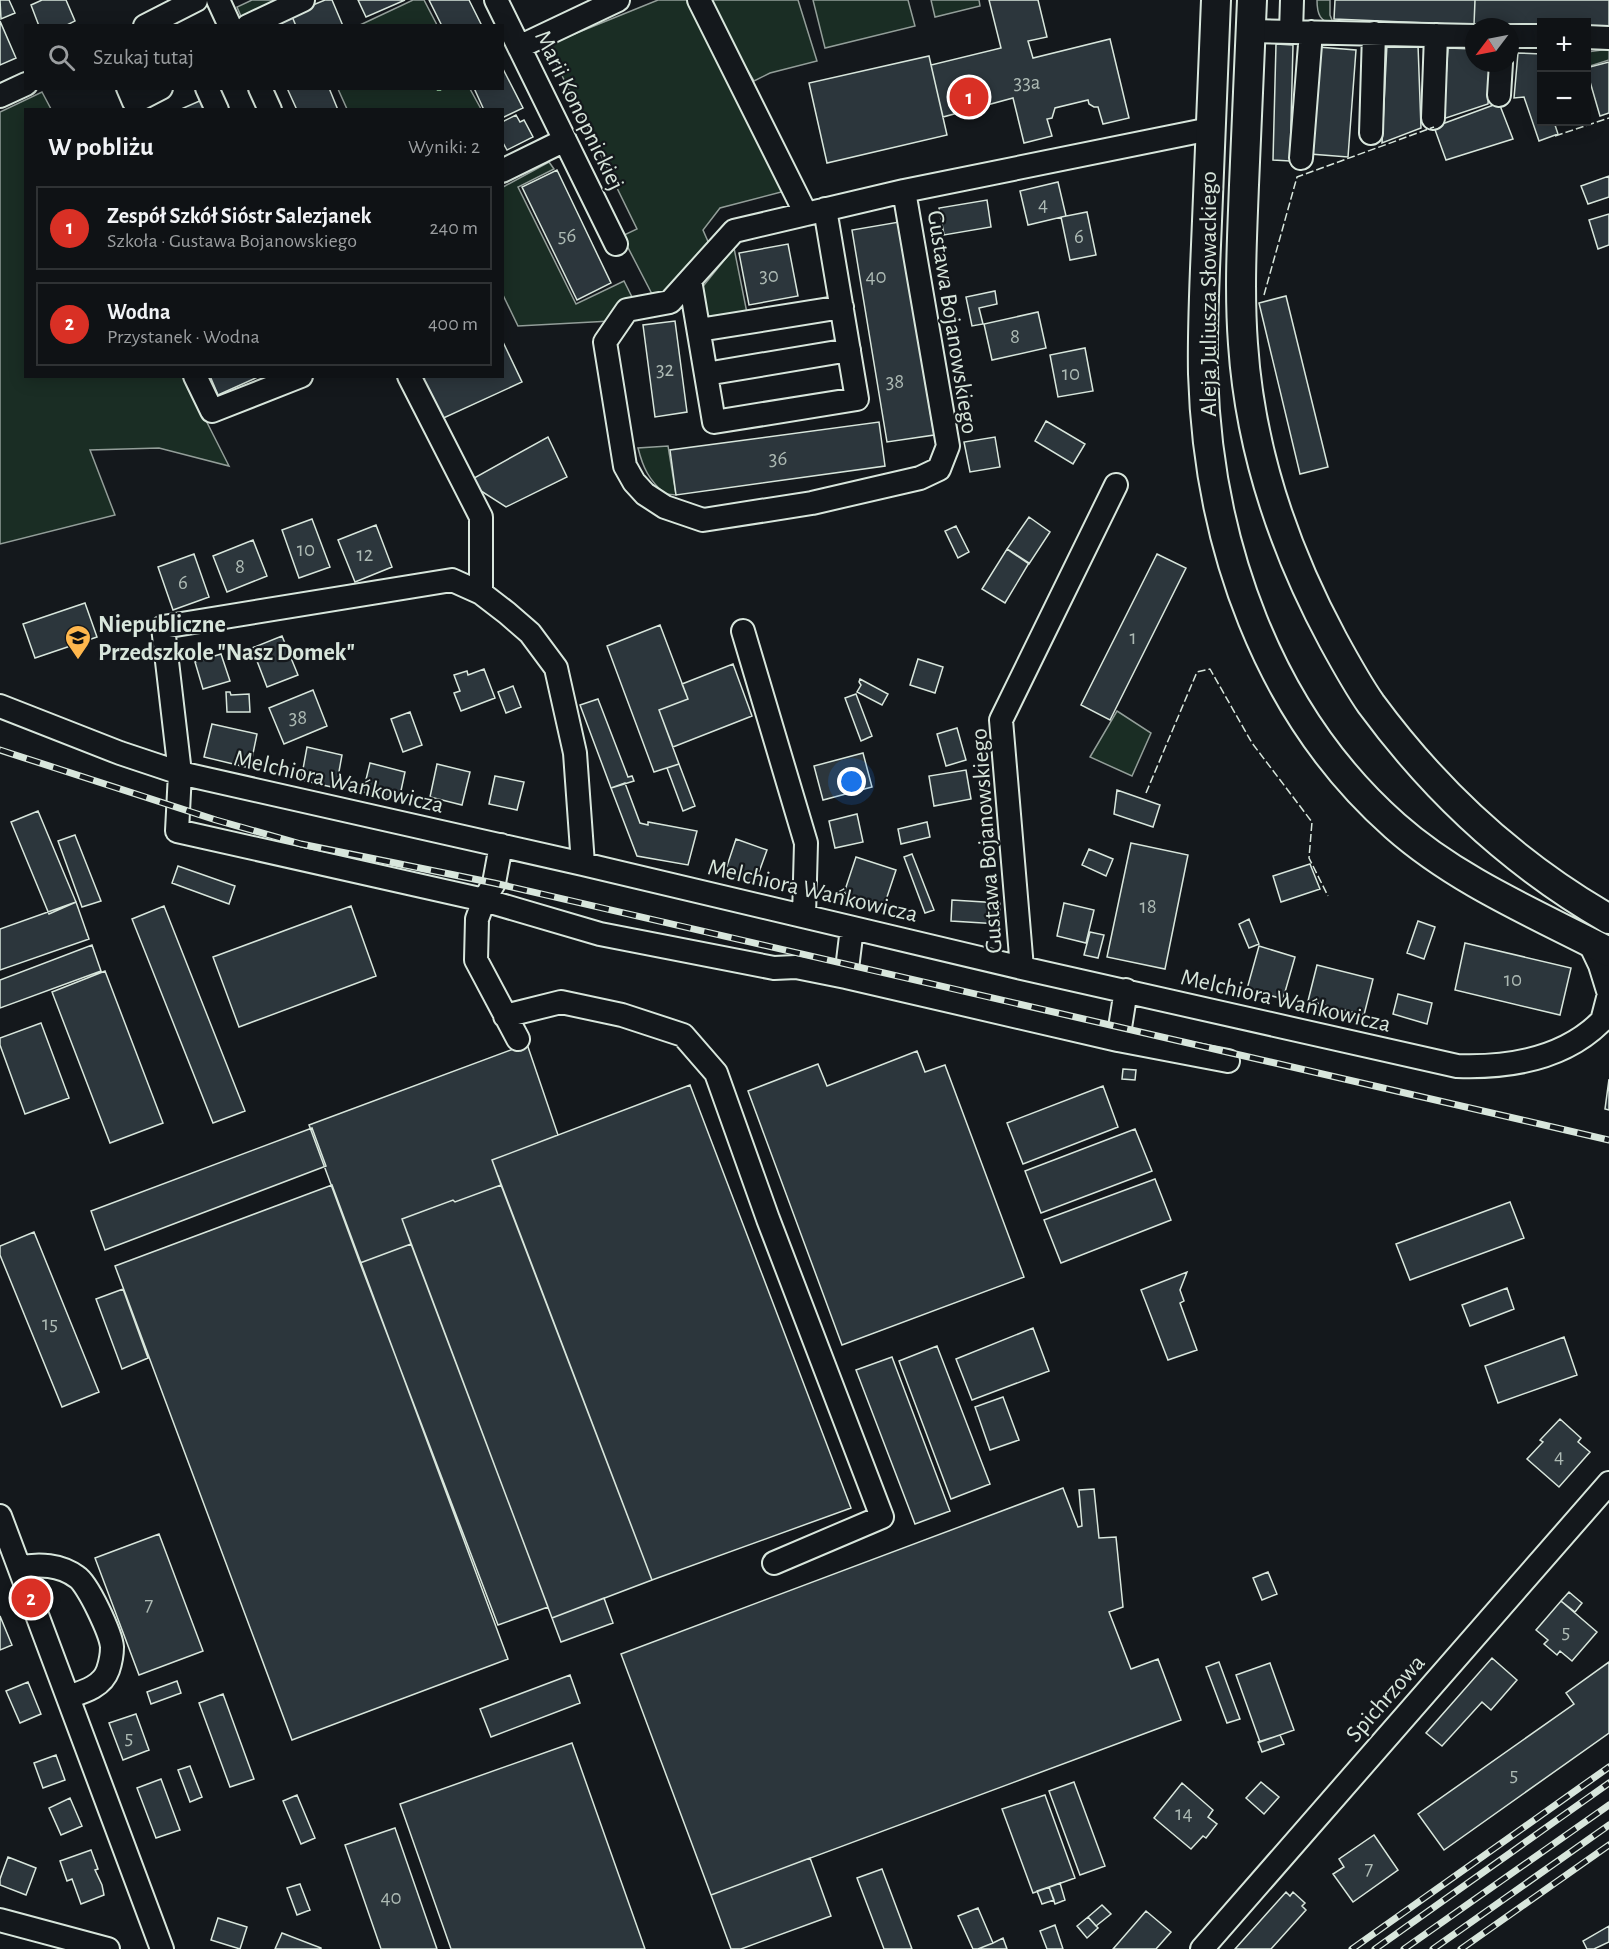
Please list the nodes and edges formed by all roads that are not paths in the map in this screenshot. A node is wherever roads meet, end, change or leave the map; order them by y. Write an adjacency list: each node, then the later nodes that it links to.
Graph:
1 (196, 0): 10 (street)
2 (218, 0): 11 (street)
3 (303, 0): 12 (street)
4 (496, 0): 22 (street, Marii Konopnickiej)
5 (618, 0): 22 (street)
6 (699, 0): 40 (street)
7 (1215, 0): 34 (main road, Aleja Juliusza Słowackiego)
8 (1252, 0): 13 (main road, Aleja Juliusza Słowackiego)
9 (1292, 0): 14 (street)
10 (149, 24)
11 (229, 24)
12 (252, 24)
13 (1251, 31): 14 (street); 58 (main road, Aleja Juliusza Słowackiego)
14 (1301, 32): 15 (street); 37 (street)
15 (1374, 33): 16 (street); 35 (street)
16 (1436, 35): 17 (street); 33 (street)
17 (1465, 36)
18 (1519, 36): 19 (street)
19 (1537, 36)
20 (1591, 37): 21 (street)
21 (1609, 38)
22 (519, 47): 36 (street, Marii Konopnickiej)
23 (1500, 72): 28 (street)
24 (24, 85): 29 (street)
25 (156, 90): 30 (street)
26 (208, 90): 31 (street)
27 (261, 90): 32 (street)
28 (1499, 95)
29 (0, 96)
30 (128, 100)
31 (216, 108)
32 (269, 108)
33 (1433, 118)
34 (1210, 129): 39 (street, Gustawa Bojanowskiego); 61 (main road, Aleja Juliusza Słowackiego)
35 (1371, 133)
36 (565, 140): 38 (street); 41 (street, Marii Konopnickiej)
37 (1300, 158)
38 (504, 170)
39 (904, 191): 40 (street, Gustawa Bojanowskiego); 42 (street, Gustawa Bojanowskiego)
40 (816, 212): 42 (street, Gustawa Bojanowskiego); 43 (street)
41 (616, 244)
42 (690, 280): 44 (street)
43 (842, 306): 44 (street); 45 (street)
44 (699, 330): 46 (street)
45 (849, 350): 46 (street); 46 (street)
46 (706, 374)
47 (196, 378): 48 (street)
48 (296, 378)
49 (410, 378): 51 (street)
50 (1116, 485): 62 (street, Gustawa Bojanowskiego)
51 (481, 593): 54 (street); 56 (street)
52 (743, 631): 59 (street)
53 (0, 706): 54 (street, Melchiora Wańkowicza)
54 (180, 773): 55 (street, Melchiora Wańkowicza); 57 (street)
55 (501, 845): 56 (street, Melchiora Wańkowicza); 57 (street)
56 (583, 864): 59 (street, Melchiora Wańkowicza)
57 (484, 900): 63 (street); 65 (street)
58 (1607, 915)
59 (804, 916): 60 (street, Melchiora Wańkowicza)
60 (852, 928): 62 (street, Melchiora Wańkowicza); 63 (street)
61 (1599, 947): 66 (street)
62 (1022, 968): 64 (street, Melchiora Wańkowicza)
63 (846, 977): 68 (street)
64 (1126, 990): 66 (street, Melchiora Wańkowicza); 68 (street)
65 (505, 1016): 67 (street); 72 (street)
66 (1607, 1017)
67 (518, 1039)
68 (1118, 1040): 69 (street)
69 (1228, 1061)
70 (1609, 1483): 78 (street, Spichrzowa)
71 (0, 1516): 73 (street)
72 (774, 1563)
73 (20, 1568): 74 (street); 74 (street)
74 (68, 1697): 77 (street)
75 (0, 1920): 76 (street)
76 (108, 1949)
77 (162, 1949)
78 (1202, 1949)

